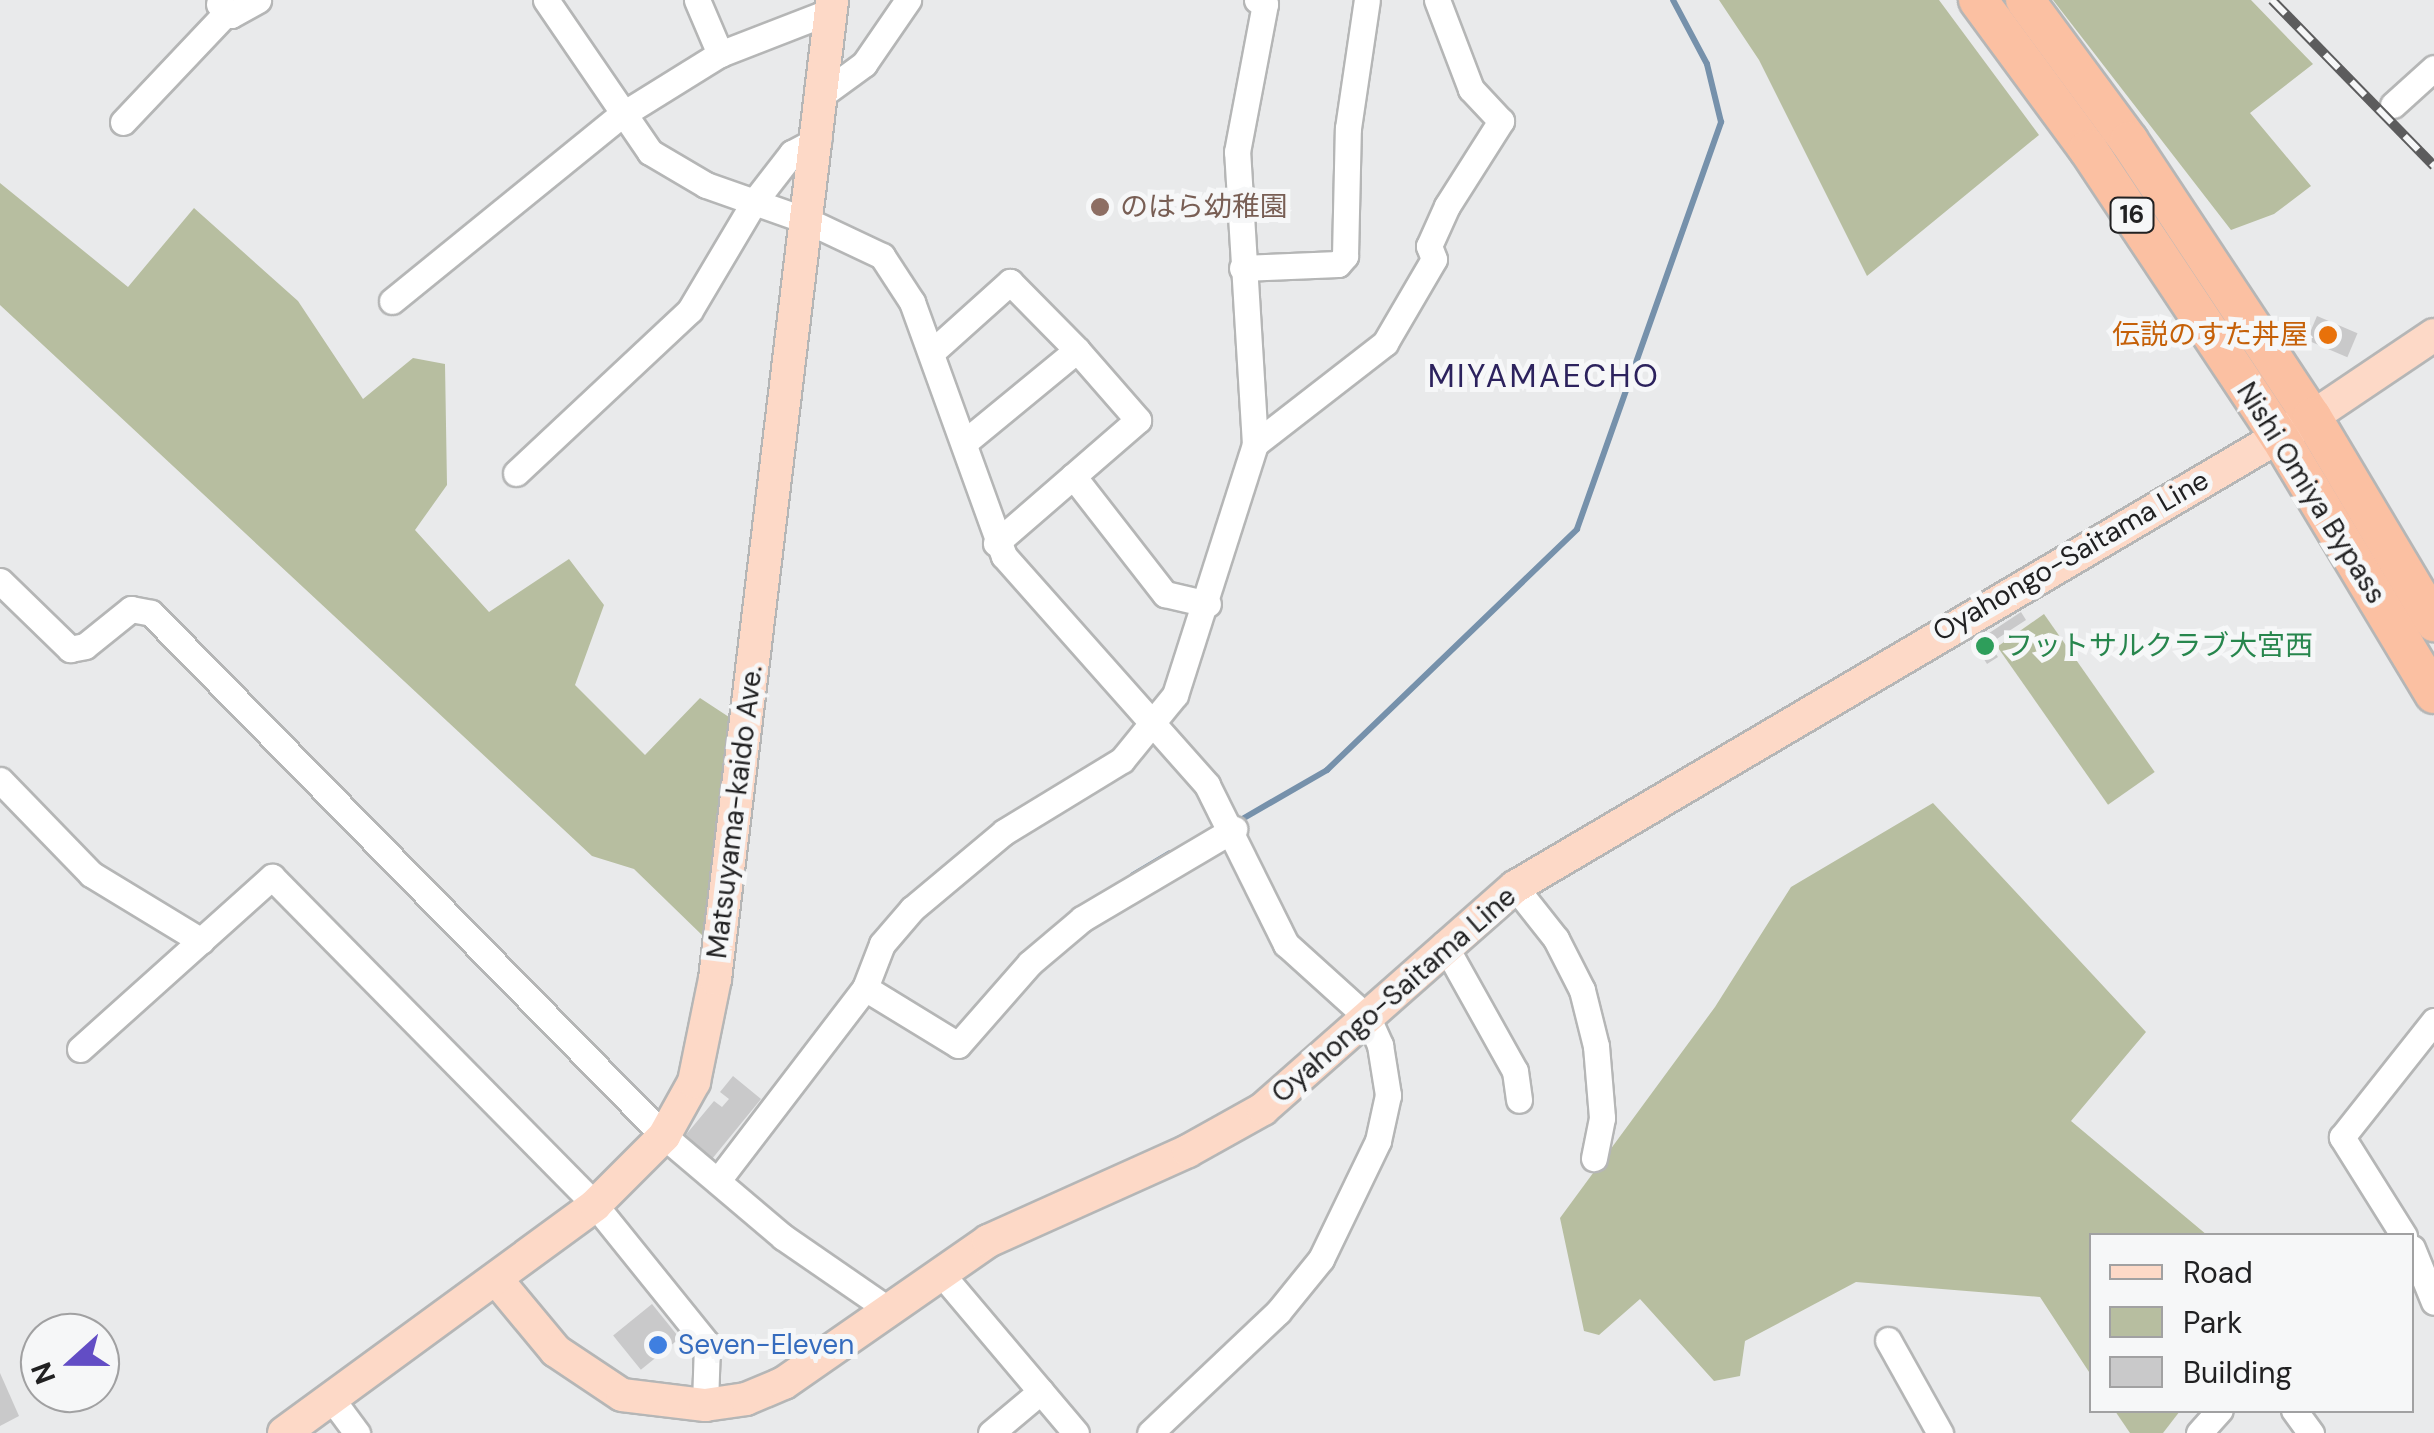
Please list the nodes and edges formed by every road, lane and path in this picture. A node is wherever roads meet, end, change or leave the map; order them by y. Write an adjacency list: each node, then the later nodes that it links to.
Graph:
1 (258, 0): 10 (street)
2 (546, 0): 16 (street)
3 (697, 0): 12 (street)
4 (908, 0): 14 (street)
5 (1257, 0): 21 (street)
6 (1367, 0): 21 (street)
7 (1437, 0): 29 (street)
8 (1978, 0): 27 (highway, Nishi Omiya Bypass / 16)
9 (2025, 0): 26 (highway, Nishi Omiya Bypass / 16)
10 (222, 6): 17 (street)
11 (832, 6): 12 (street); 14 (main road, Matsuyama-kaido Ave.)
12 (720, 54): 16 (street)
13 (2434, 68): 15 (street)
14 (823, 94): 18 (main road, Matsuyama-kaido Ave.)
15 (2393, 104)
16 (620, 116): 19 (street); 22 (street)
17 (123, 122)
18 (818, 139): 19 (street); 20 (main road, Matsuyama-kaido Ave.)
19 (754, 202): 20 (street); 30 (street)
20 (808, 220): 25 (street); 48 (main road, Matsuyama-kaido Ave.)
21 (1242, 268): 29 (street)
22 (392, 301)
23 (2434, 335): 26 (main road, Oyahongo-Saitama Line)
24 (1077, 350): 25 (street); 28 (street); 31 (street)
25 (932, 352): 28 (street)
26 (2312, 417): 27 (main road, Oyahongo-Saitama Line); 35 (highway, Nishi Omiya Bypass / 16)
27 (2279, 436): 36 (highway, Nishi Omiya Bypass / 16); 40 (main road, Oyahongo-Saitama Line)
28 (965, 442): 32 (street)
29 (1255, 444): 34 (street)
30 (516, 473)
31 (1073, 476): 32 (street); 34 (street)
32 (996, 542): 37 (street)
33 (0, 581): 48 (street)
34 (1208, 604): 37 (street)
35 (2434, 622)
36 (2434, 694)
37 (1152, 729): 39 (street); 43 (street)
38 (0, 780): 41 (street)
39 (1234, 829): 43 (street); 44 (street)
40 (1516, 887): 42 (main road, Oyahongo-Saitama Line); 49 (street)
41 (201, 941): 46 (street); 51 (street)
42 (1444, 944): 44 (main road, Oyahongo-Saitama Line); 47 (street)
43 (864, 988): 50 (street)
44 (1368, 1018): 54 (main road, Oyahongo-Saitama Line); 67 (street)
45 (2433, 1026): 52 (street)
46 (80, 1050)
47 (1519, 1100)
48 (664, 1136): 50 (street); 51 (main road, Matsuyama-kaido Ave.)
49 (1594, 1158)
50 (720, 1180): 57 (street)
51 (595, 1205): 55 (main road, Matsuyama-kaido Ave.); 62 (street)
52 (2402, 1233)
53 (2414, 1253): 56 (street)
54 (939, 1271): 57 (main road, Oyahongo-Saitama Line); 59 (street)
55 (497, 1280): 60 (main road, Matsuyama-kaido Ave.); 62 (main road, Oyahongo-Saitama Line)
56 (2434, 1302)
57 (886, 1308): 62 (main road, Oyahongo-Saitama Line)
58 (1888, 1340): 68 (street)
59 (1041, 1391): 65 (street); 66 (street)
60 (331, 1398): 63 (main road, Matsuyama-kaido Ave.); 64 (street)
61 (2217, 1413): 69 (street)
62 (704, 1419)
63 (284, 1433)
64 (357, 1433)
65 (991, 1433)
66 (1076, 1433)
67 (1150, 1433)
68 (1940, 1433)
69 (2199, 1433)

